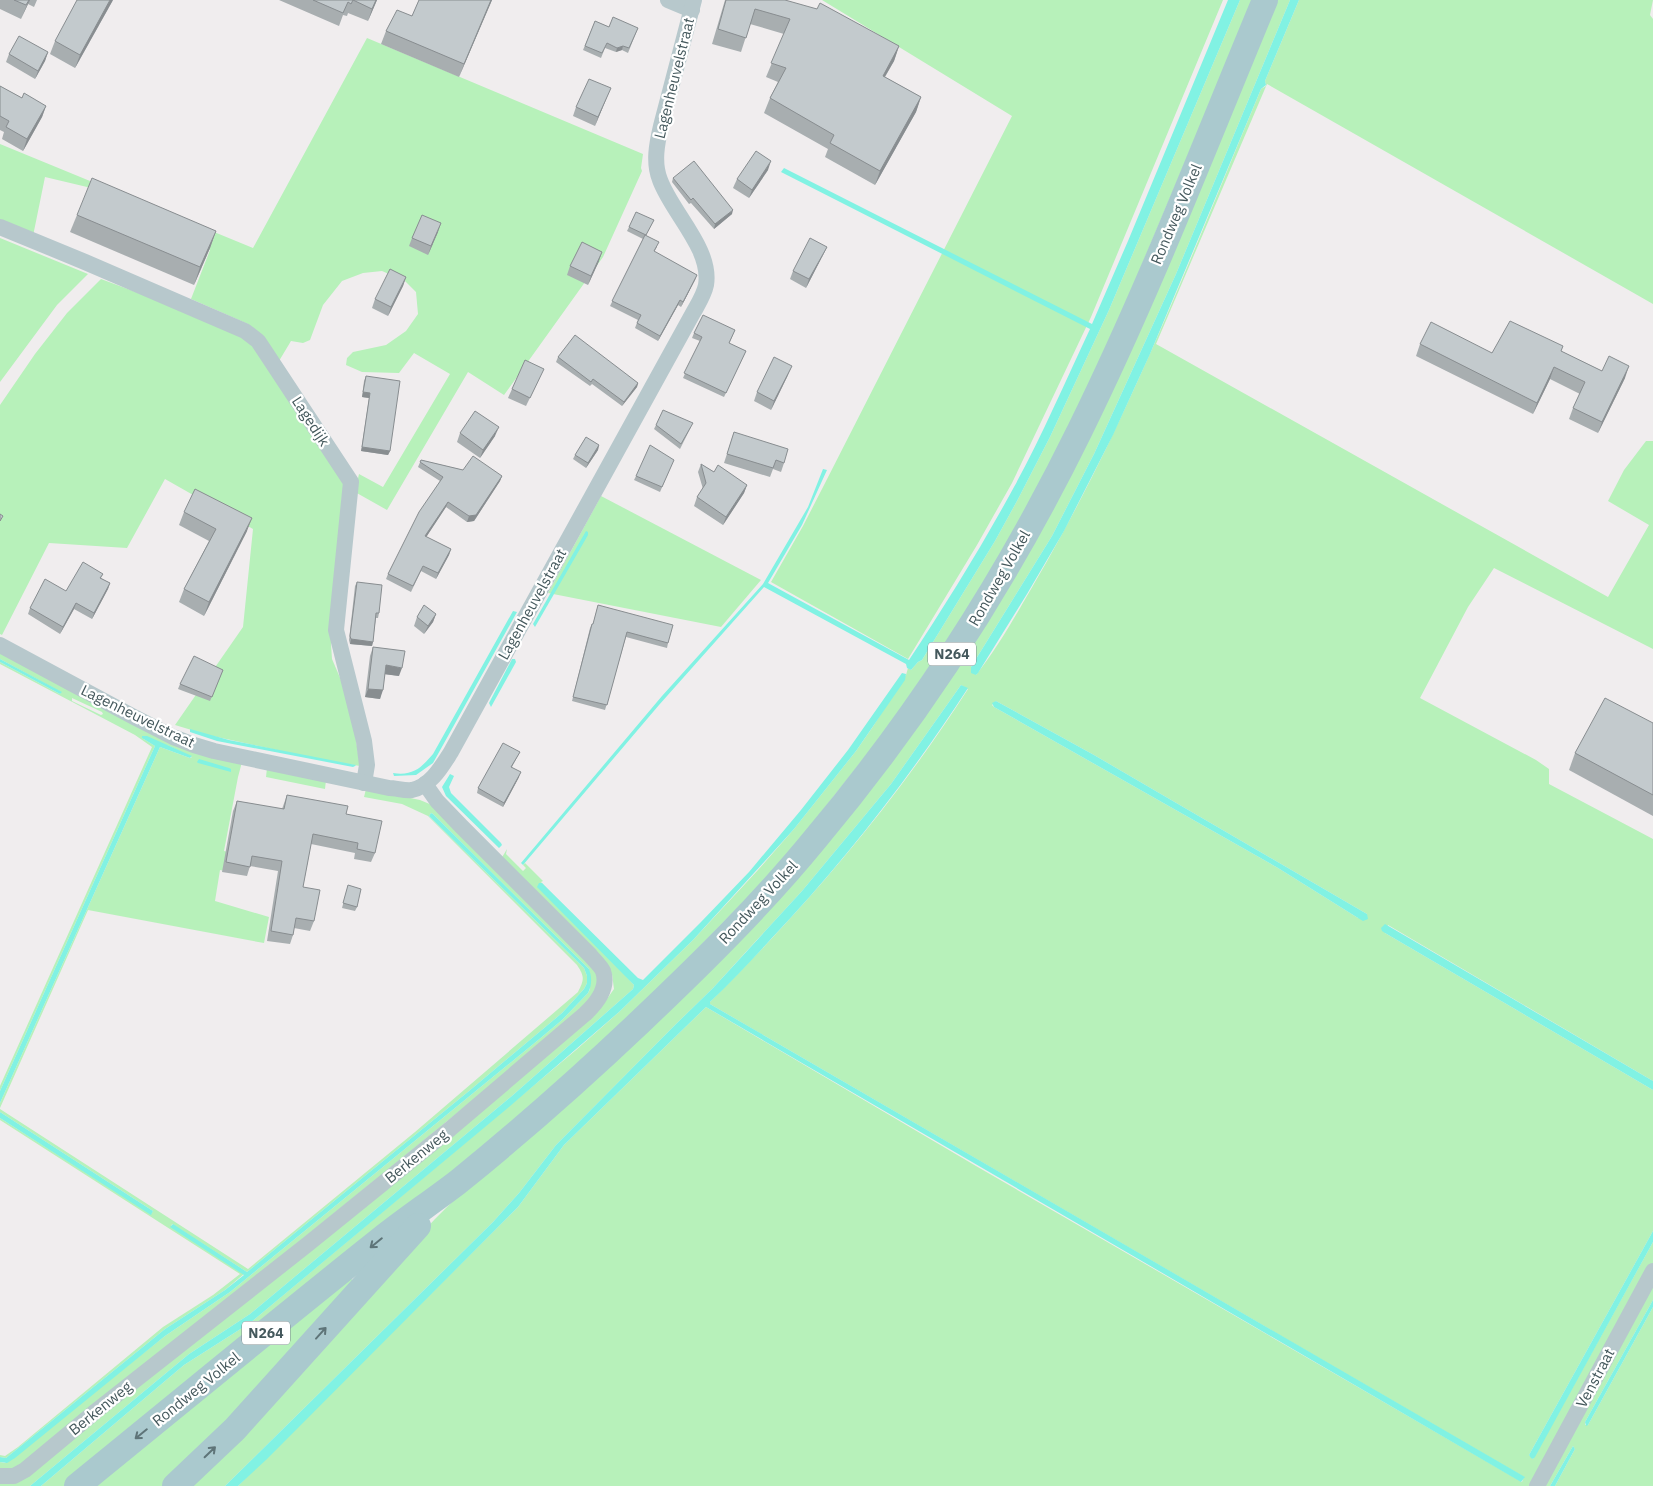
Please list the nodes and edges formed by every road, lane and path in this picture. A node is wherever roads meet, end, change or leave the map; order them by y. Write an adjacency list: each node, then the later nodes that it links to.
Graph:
1 (668, 0): 3 (street)
2 (1265, 0): 8 (main road, Rondweg Volkel / N264)
3 (693, 5): 7 (street, Lagenheuvelstraat)
4 (0, 228): 6 (street, Lagedijk)
5 (0, 645): 6 (street, Lagenheuvelstraat)
6 (364, 783): 7 (street, Lagenheuvelstraat)
7 (425, 784): 10 (street, Berkenweg)
8 (457, 1182): 11 (main road, Rondweg Volkel / N264, one-way to 11); 12 (main road, Rondweg Volkel / N264, one-way to 8)
9 (1653, 1271): 13 (street, Venstraat)
10 (0, 1476)
11 (77, 1486)
12 (175, 1486)
13 (1537, 1486)

